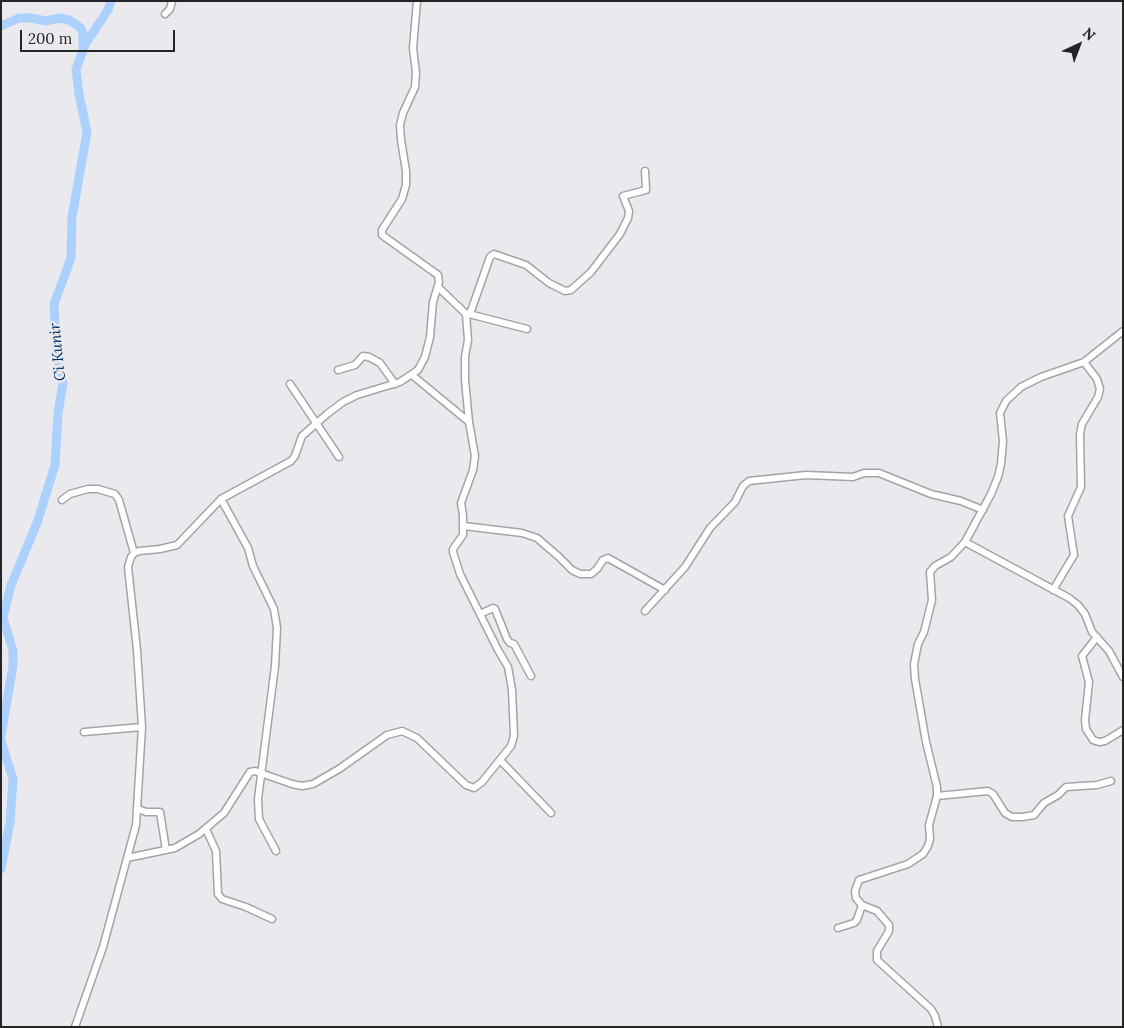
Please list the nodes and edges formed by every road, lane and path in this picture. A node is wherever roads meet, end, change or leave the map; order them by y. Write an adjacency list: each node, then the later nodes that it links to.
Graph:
1 (172, 1): 3 (street)
2 (417, 1): 5 (street)
3 (165, 14)
4 (645, 171): 6 (street)
5 (438, 287): 6 (street); 11 (street)
6 (467, 314): 7 (street); 14 (street)
7 (527, 329)
8 (1123, 331): 9 (street)
9 (1084, 362): 19 (street); 24 (street)
10 (338, 370): 13 (street)
11 (412, 374): 13 (street); 14 (street)
12 (290, 384): 15 (street)
13 (394, 384): 15 (street)
14 (469, 422): 20 (street)
15 (315, 423): 16 (street); 17 (street)
16 (339, 458)
17 (221, 499): 22 (street); 34 (street)
18 (62, 500): 22 (street)
19 (983, 510): 21 (street); 23 (street)
20 (464, 526): 23 (street); 26 (street)
21 (965, 542): 24 (street); 36 (street)
22 (134, 553): 30 (street)
23 (665, 590): 25 (street)
24 (1053, 590): 27 (street)
25 (645, 611)
26 (480, 614): 28 (street); 33 (street)
27 (1097, 637): 29 (street); 31 (street)
28 (531, 676)
29 (1123, 677)
30 (142, 727): 32 (street); 37 (street)
31 (1123, 730)
32 (84, 732)
33 (500, 760): 34 (street); 38 (street)
34 (261, 773): 39 (street); 41 (street)
35 (1112, 781): 36 (street)
36 (937, 796): 43 (street)
37 (138, 809): 40 (street); 42 (street)
38 (551, 813)
39 (206, 829): 40 (street); 44 (street)
40 (166, 850): 42 (street)
41 (276, 852)
42 (127, 858): 46 (street)
43 (862, 905): 45 (street); 47 (street)
44 (272, 919)
45 (838, 928)
46 (76, 1027)
47 (938, 1027)

